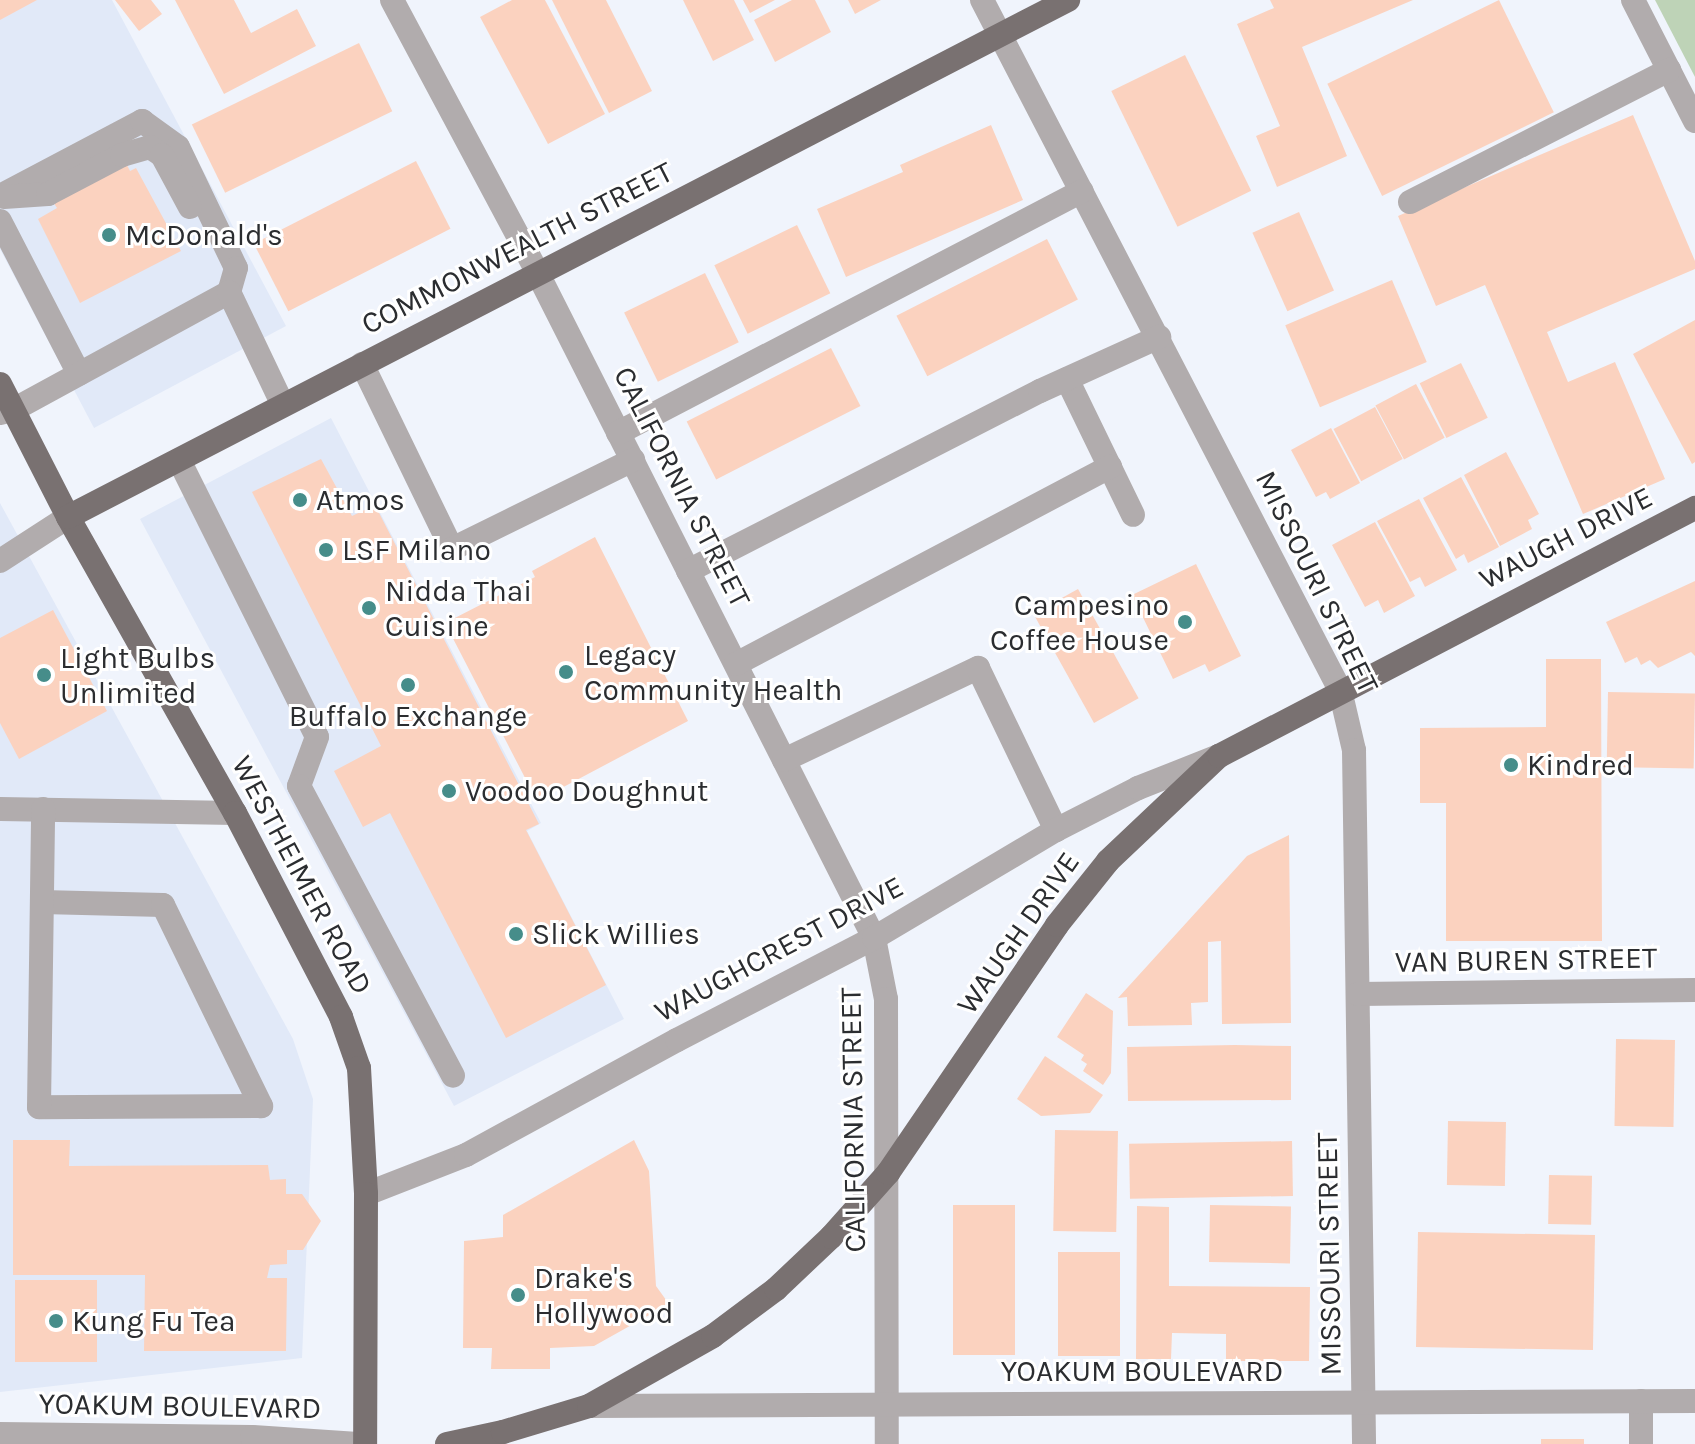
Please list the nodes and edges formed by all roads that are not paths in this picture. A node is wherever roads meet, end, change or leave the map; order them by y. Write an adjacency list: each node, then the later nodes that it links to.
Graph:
1 (392, 0): 12 (street, CALIFORNIA STREET)
2 (982, 0): 5 (street, MISSOURI STREET)
3 (1068, 0): 5 (main road, COMMONWEALTH STREET)
4 (1633, 0): 6 (street)
5 (1000, 35): 8 (street, MISSOURI STREET); 12 (main road, COMMONWEALTH STREET)
6 (1669, 70): 7 (street); 10 (street)
7 (1695, 121)
8 (1082, 191): 14 (street, MISSOURI STREET); 21 (street)
9 (0, 196): 13 (street)
10 (1410, 202)
11 (0, 221): 16 (street)
12 (537, 272): 15 (main road, COMMONWEALTH STREET); 21 (street, CALIFORNIA STREET)
13 (229, 292): 16 (street); 19 (street)
14 (1159, 337): 17 (street); 31 (street, MISSOURI STREET)
15 (362, 364): 19 (main road, COMMONWEALTH STREET); 23 (street)
16 (79, 374): 20 (street)
17 (1067, 379): 24 (street); 29 (street)
18 (0, 384): 20 (main road, WESTHEIMER ROAD)
19 (283, 405): 22 (main road, COMMONWEALTH STREET)
20 (6, 411): 27 (main road, WESTHEIMER ROAD)
21 (618, 433): 23 (street, CALIFORNIA STREET)
22 (179, 460): 27 (main road, COMMONWEALTH STREET); 42 (street)
23 (633, 460): 29 (street, CALIFORNIA STREET)
24 (1110, 467): 26 (street); 30 (street)
25 (1695, 508): 31 (main road, WAUGH DRIVE)
26 (1133, 515)
27 (68, 517): 28 (street, COMMONWEALTH STREET); 36 (main road, WESTHEIMER ROAD)
28 (0, 561)
29 (688, 571): 30 (street, CALIFORNIA STREET)
30 (736, 664): 33 (street, CALIFORNIA STREET)
31 (1340, 690): 32 (main road, WAUGH DRIVE); 41 (street, MISSOURI STREET)
32 (1219, 756): 37 (street, WAUGHCREST DRIVE); 43 (main road, WAUGH DRIVE)
33 (784, 760): 37 (street); 39 (street, CALIFORNIA STREET)
34 (0, 809): 35 (street)
35 (43, 809): 36 (street); 38 (street)
36 (235, 813): 44 (main road, WESTHEIMER ROAD)
37 (1056, 830): 39 (street, WAUGHCREST DRIVE)
38 (42, 902): 38 (street)
39 (874, 938): 43 (street, CALIFORNIA STREET); 44 (street, WAUGHCREST DRIVE)
40 (1695, 990): 41 (street, VAN BUREN STREET)
41 (1358, 994): 47 (street, MISSOURI STREET)
42 (453, 1076)
43 (888, 1173): 48 (street, CALIFORNIA STREET); 49 (main road, WAUGH DRIVE)
44 (366, 1194): 52 (main road, WESTHEIMER ROAD)
45 (1641, 1401): 46 (street, YOAKUM BOULEVARD); 47 (street, YOAKUM BOULEVARD); 56 (street)
46 (1695, 1401)
47 (1363, 1402): 48 (street, YOAKUM BOULEVARD); 55 (street, MISSOURI STREET)
48 (886, 1404): 49 (street, YOAKUM BOULEVARD); 54 (street, CALIFORNIA STREET)
49 (589, 1406): 53 (main road, WAUGH DRIVE)
50 (0, 1434): 51 (street, YOAKUM BOULEVARD)
51 (358, 1444)
52 (365, 1444)
53 (447, 1444)
54 (887, 1444)
55 (1364, 1444)
56 (1641, 1444)

